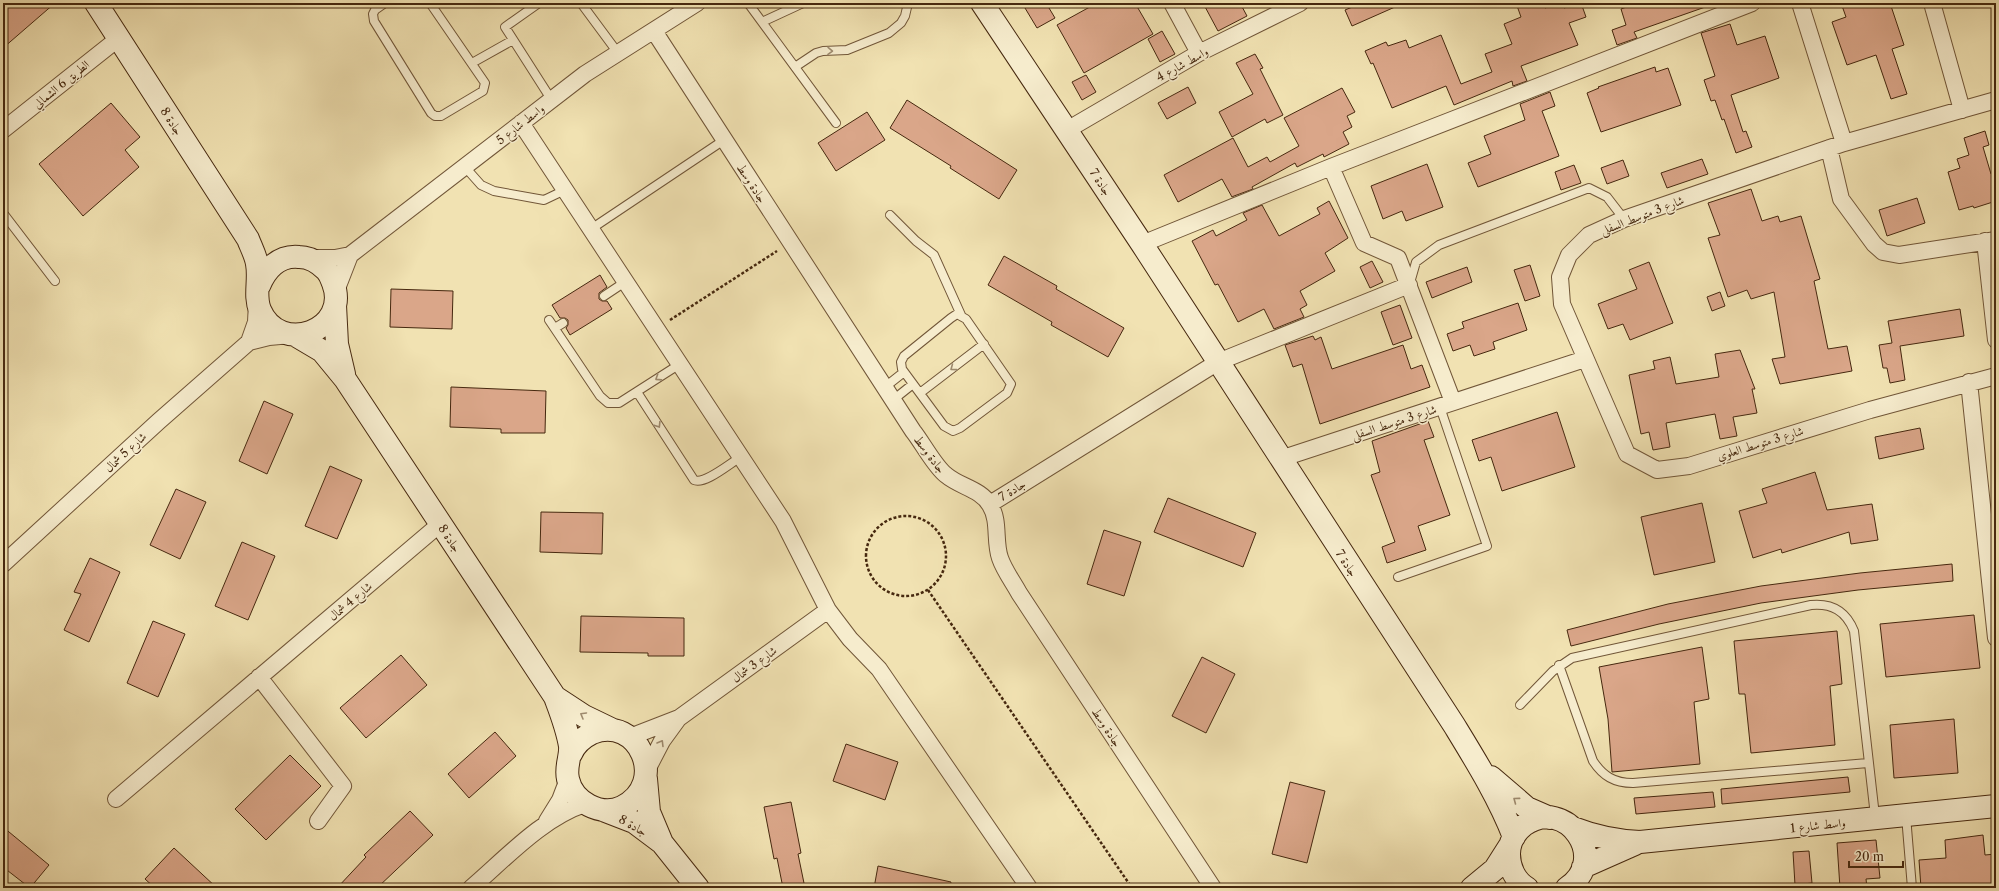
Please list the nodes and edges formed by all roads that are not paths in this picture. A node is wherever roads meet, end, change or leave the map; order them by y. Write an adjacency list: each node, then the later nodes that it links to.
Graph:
1 (96, 3): 18 (main road, جادة 8)
2 (386, 3): 22 (lane)
3 (430, 3): 22 (lane)
4 (539, 3): 19 (lane)
5 (581, 3): 20 (lane)
6 (697, 3): 17 (street, واسط شارع 5)
7 (748, 3): 16 (lane)
8 (803, 3): 16 (lane)
9 (908, 3): 23 (lane, one-way to 9)
10 (982, 3): 30 (main road, جادة 7)
11 (1172, 3): 21 (street)
12 (1300, 3): 21 (street, واسط شارع 4)
13 (1800, 3): 32 (street)
14 (1932, 3): 26 (street)
15 (1744, 4): 34 (street)
16 (762, 22): 23 (lane)
17 (654, 31): 20 (street, واسط شارع 5); 31 (street, جادة وسط)
18 (119, 38): 29 (street, الطريق 6 الشمالي); 40 (main road, جادة 8)
19 (513, 40): 22 (lane); 24 (lane)
20 (618, 53): 24 (street, واسط شارع 5)
21 (1199, 53): 30 (street, واسط شارع 4)
22 (472, 63)
23 (795, 67): 28 (lane)
24 (551, 100): 27 (street, واسط شارع 5)
25 (1996, 100): 26 (street, شارع 3 متوسط السفلى)
26 (1962, 110): 32 (street, شارع 3 متوسط السفلى)
27 (521, 123): 33 (street, واسط شارع 5); 35 (street)
28 (836, 123)
29 (3, 130)
30 (1067, 130): 42 (main road, جادة 7)
31 (724, 140): 39 (lane); 70 (street, جادة وسط)
32 (1836, 146): 38 (street, شارع 3 متوسط السفلى); 41 (street)
33 (465, 167): 35 (lane); 43 (street, واسط شارع 5)
34 (1331, 167): 42 (street); 48 (street)
35 (565, 190): 39 (street)
36 (3, 213): 46 (lane)
37 (890, 215): 52 (lane)
38 (1624, 219): 48 (lane); 60 (street, شارع 3 متوسط السفلى)
39 (591, 229): 47 (street)
40 (248, 239): 44 (main road); 49 (main road, جادة 8)
41 (1991, 240): 57 (street)
42 (1142, 244): 61 (main road, جادة 7)
43 (350, 255): 45 (street, واسط شارع 5); 51 (street)
44 (285, 258): 45 (main road); 49 (main road)
45 (307, 258): 51 (main road)
46 (54, 281)
47 (625, 282): 50 (lane); 62 (street)
48 (1409, 285): 61 (street, جادة 7); 71 (street)
49 (258, 291): 56 (main road); 58 (street, شارع 5 شمال)
50 (604, 296)
51 (335, 298): 56 (main road); 65 (main road, جادة 8)
52 (961, 315): 59 (lane); 63 (lane)
53 (549, 320): 55 (lane)
54 (563, 323): 55 (lane)
55 (555, 328): 68 (lane)
56 (294, 335): 58 (street, شارع 5 شمال); 65 (main road, جادة 8)
57 (1996, 340)
58 (249, 342): 76 (street, شارع 5 شمال)
59 (984, 344): 69 (lane, one-way to 69); 69 (lane)
60 (1585, 359): 66 (street, شارع 3 متوسط العلوي); 71 (street, شارع 3 متوسط السفلى)
61 (1218, 362): 73 (main road, جادة 7); 74 (street, جادة 7)
62 (680, 364): 68 (lane, one-way to 68); 72 (street)
63 (904, 372): 67 (lane); 70 (lane)
64 (1996, 376): 66 (street, شارع 3 متوسط العلوي)
65 (345, 380): 75 (main road, جادة 8)
66 (1969, 382): 79 (street)
67 (913, 384): 69 (lane); 70 (lane)
68 (637, 392): 72 (lane, one-way to 72)
69 (920, 393)
70 (889, 394): 74 (street, جادة وسط)
71 (1446, 404): 73 (street, شارع 3 متوسط السفلى); 77 (lane)
72 (741, 457): 78 (street)
73 (1280, 459): 87 (main road, جادة 7)
74 (990, 504): 108 (street, جادة وسط)
75 (440, 524): 81 (street, شارع 4 شمال); 82 (main road, جادة 8)
76 (3, 564)
77 (1398, 577)
78 (828, 610): 84 (street, شارع 3 شمال); 107 (street)
79 (1996, 638)
80 (1559, 665): 83 (lane); 88 (lane); 88 (lane)
81 (259, 678): 91 (street, شارع 4 شمال); 97 (street)
82 (555, 697): 85 (main road, جادة 8, one-way to 82); 86 (main road, جادة 8)
83 (1520, 705)
84 (679, 718): 85 (street, شارع 3 شمال); 89 (street, شارع 3 شمال, one-way to 84)
85 (622, 734): 86 (main road); 89 (main road)
86 (571, 754): 90 (main road)
87 (1478, 763): 95 (main road, جادة 7, one-way to 87); 101 (main road, جادة 7)
88 (1868, 763): 96 (lane)
89 (646, 775): 93 (main road); 100 (main road, جادة 8)
90 (568, 779): 93 (main road); 98 (street)
91 (116, 799)
92 (1996, 806): 94 (main road, واسط شارع 1)
93 (594, 807): 98 (street); 100 (main road, جادة 8)
94 (1906, 816): 96 (main road, واسط شارع 1); 112 (lane)
95 (1550, 818): 99 (main road, جادة 7); 101 (main road)
96 (1875, 819): 102 (main road, واسط شارع 1)
97 (318, 820)
98 (545, 824): 105 (street)
99 (1573, 828): 102 (main road, واسط شارع 1); 103 (main road)
100 (662, 842): 106 (main road, جادة 8)
101 (1511, 842): 104 (main road, جادة 7); 109 (main road)
102 (1640, 842): 103 (main road, واسط شارع 1)
103 (1584, 867): 111 (main road)
104 (1525, 887): 110 (main road)
105 (471, 888)
106 (698, 888)
107 (1029, 888)
108 (1213, 888)
109 (1472, 888)
110 (1480, 888)
111 (1567, 888)
112 (1912, 888)

